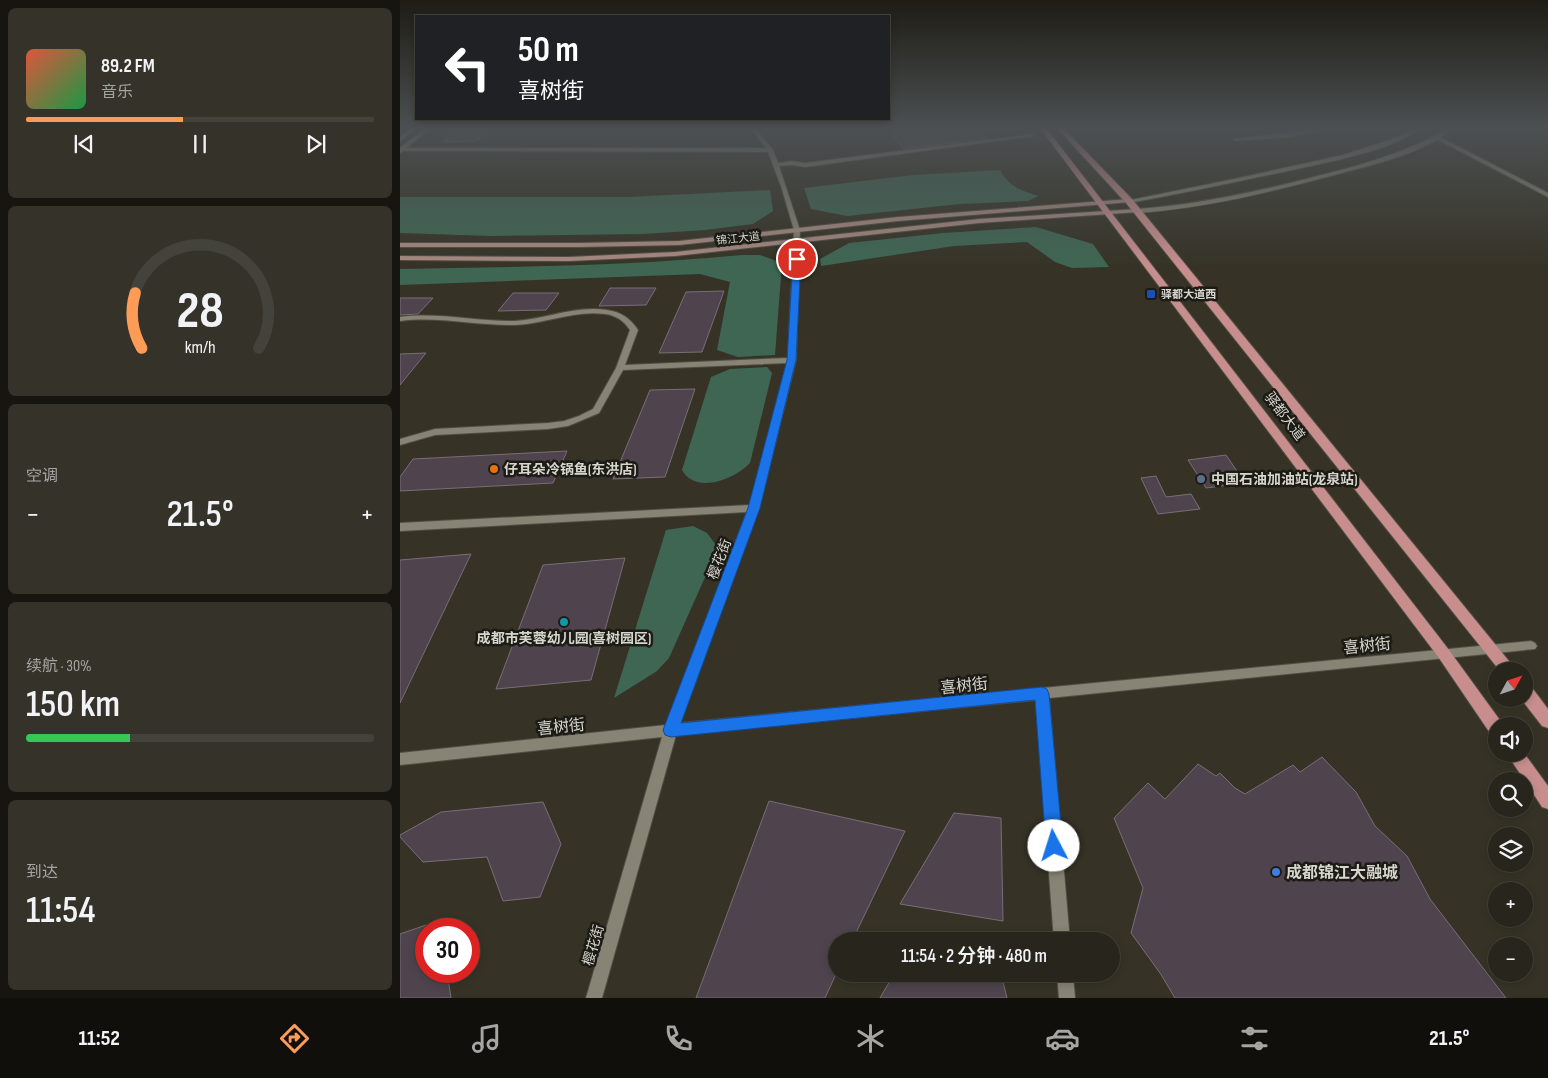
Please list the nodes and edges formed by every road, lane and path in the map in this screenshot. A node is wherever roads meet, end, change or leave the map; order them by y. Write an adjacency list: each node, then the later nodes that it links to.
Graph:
1 (779, 175): 11 (street, 樱花街)
2 (1079, 175): 9 (main road, 驿都大道)
3 (1104, 175): 8 (main road, 驿都大道)
4 (1265, 175): 8 (street)
5 (1326, 175): 10 (street)
6 (1509, 175): 7 (street)
7 (1548, 195)
8 (1129, 201): 9 (main road, 锦江大道); 10 (main road, 驿都大道)
9 (1104, 208): 10 (main road, 锦江大道); 11 (main road, 锦江大道); 11 (main road, 锦江大道); 22 (main road, 驿都大道)
10 (1137, 211): 21 (main road, 驿都大道)
11 (798, 236): 12 (main road, 锦江大道); 13 (main road, 锦江大道); 15 (street, 樱花街)
12 (400, 245)
13 (400, 258)
14 (400, 319): 16 (street)
15 (792, 360): 16 (street); 18 (street, 樱花街)
16 (620, 368): 17 (street)
17 (400, 442)
18 (754, 508): 19 (street); 28 (street, 樱花街)
19 (400, 527)
20 (1531, 646): 21 (street, 喜树街)
21 (1492, 650): 22 (street, 喜树街); 23 (main road, 驿都大道)
22 (1444, 654): 24 (street, 喜树街); 26 (main road, 驿都大道)
23 (1502, 662)
24 (1042, 694): 28 (street, 喜树街); 32 (street)
25 (1533, 702): 27 (main road)
26 (1488, 717)
27 (1548, 721)
28 (671, 730): 29 (street, 喜树街); 34 (street, 樱花街)
29 (400, 759)
30 (1521, 762): 31 (main road)
31 (1548, 801)
32 (1061, 932)
33 (1066, 982): 35 (street)
34 (594, 998)
35 (1067, 998)

